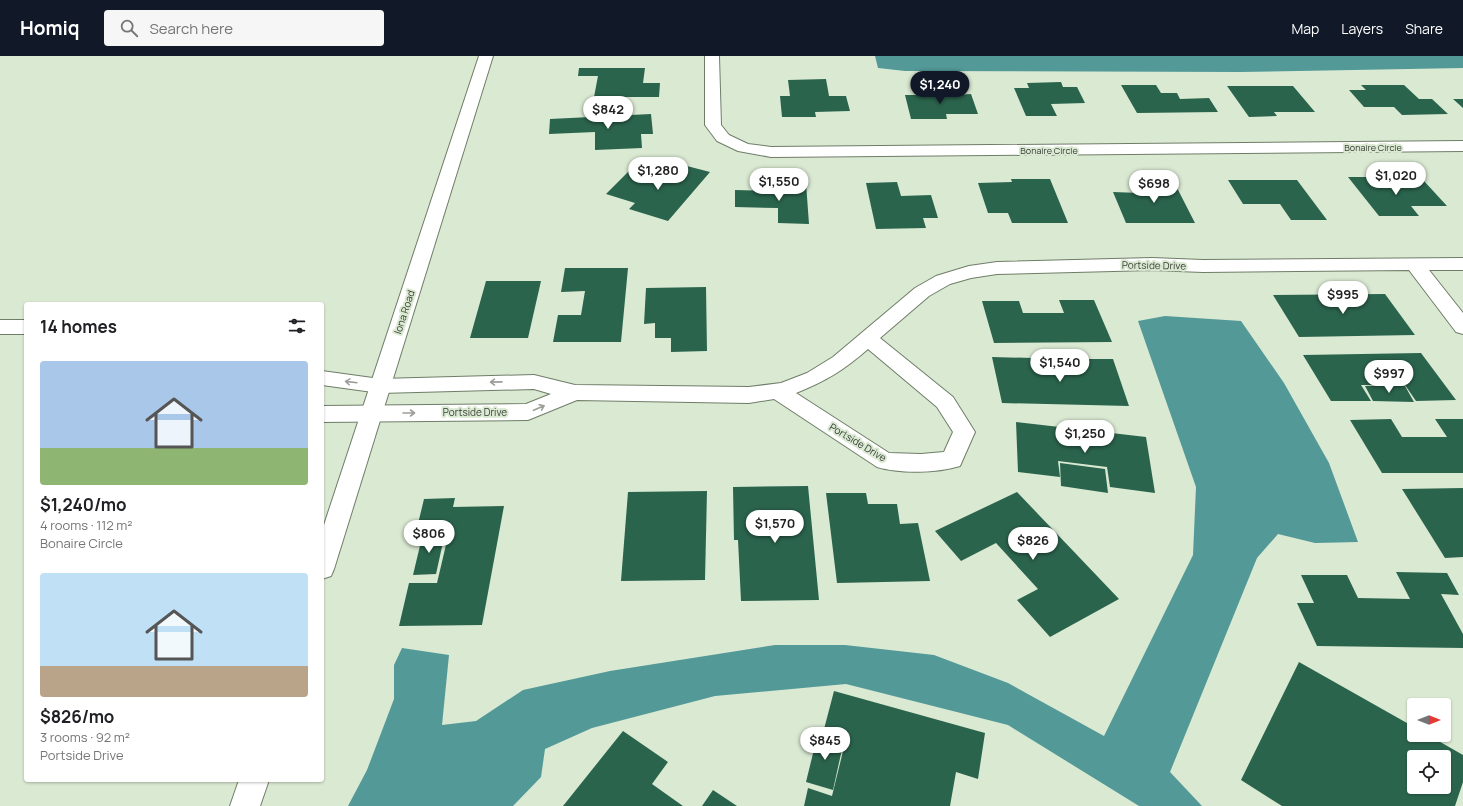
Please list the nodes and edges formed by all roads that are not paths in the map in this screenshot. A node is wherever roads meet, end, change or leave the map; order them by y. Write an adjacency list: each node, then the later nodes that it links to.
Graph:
1 (486, 56): 11 (street, Iona Road)
2 (712, 56): 3 (street, Bonaire Circle)
3 (1463, 146)
4 (1463, 264): 5 (street, Portside Drive)
5 (1415, 265): 8 (street); 9 (street, Portside Drive)
6 (0, 327): 7 (street)
7 (24, 327)
8 (1463, 327)
9 (868, 339): 12 (street, Portside Drive); 12 (street, Portside Drive)
10 (324, 378): 11 (street, Portside Drive, one-way to 10)
11 (380, 386): 13 (street, Portside Drive, one-way to 11); 14 (street, Iona Road)
12 (777, 391): 13 (street, Portside Drive)
13 (575, 392): 14 (street, Portside Drive, one-way to 13)
14 (370, 413): 15 (street, Portside Drive); 16 (street, Iona Road)
15 (324, 414)
16 (324, 562)
17 (253, 782): 18 (street)
18 (245, 806)

